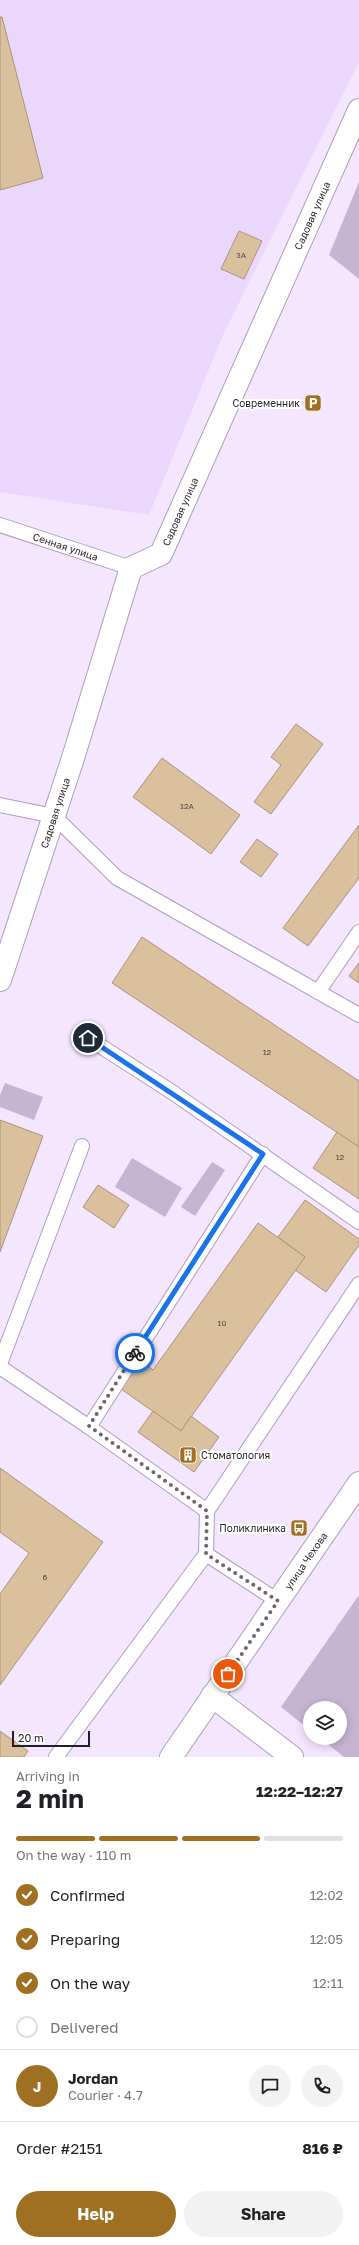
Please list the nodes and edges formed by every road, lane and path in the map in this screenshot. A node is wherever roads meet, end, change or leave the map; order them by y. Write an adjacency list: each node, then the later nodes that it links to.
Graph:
1 (359, 110): 3 (street, Садовая улица)
2 (0, 525): 3 (lane, Сенная улица)
3 (131, 568): 5 (street, Садовая улица)
4 (0, 805): 5 (lane)
5 (54, 816): 7 (street, Садовая улица); 8 (lane)
6 (359, 932): 8 (lane)
7 (0, 980)
8 (318, 992): 9 (lane)
9 (359, 1015)
10 (88, 1038): 12 (lane)
11 (82, 1146): 15 (lane)
12 (263, 1154): 13 (lane); 16 (lane)
13 (359, 1222)
14 (359, 1284): 18 (lane)
15 (0, 1365): 16 (lane)
16 (89, 1426): 18 (lane)
17 (359, 1483): 20 (street, улица Чехова)
18 (207, 1511): 19 (lane)
19 (206, 1554): 20 (lane); 22 (lane)
20 (278, 1601): 21 (street, улица Чехова)
21 (212, 1696): 23 (street, улица Чехова); 24 (street)
22 (56, 1757)
23 (171, 1757)
24 (292, 1757)

